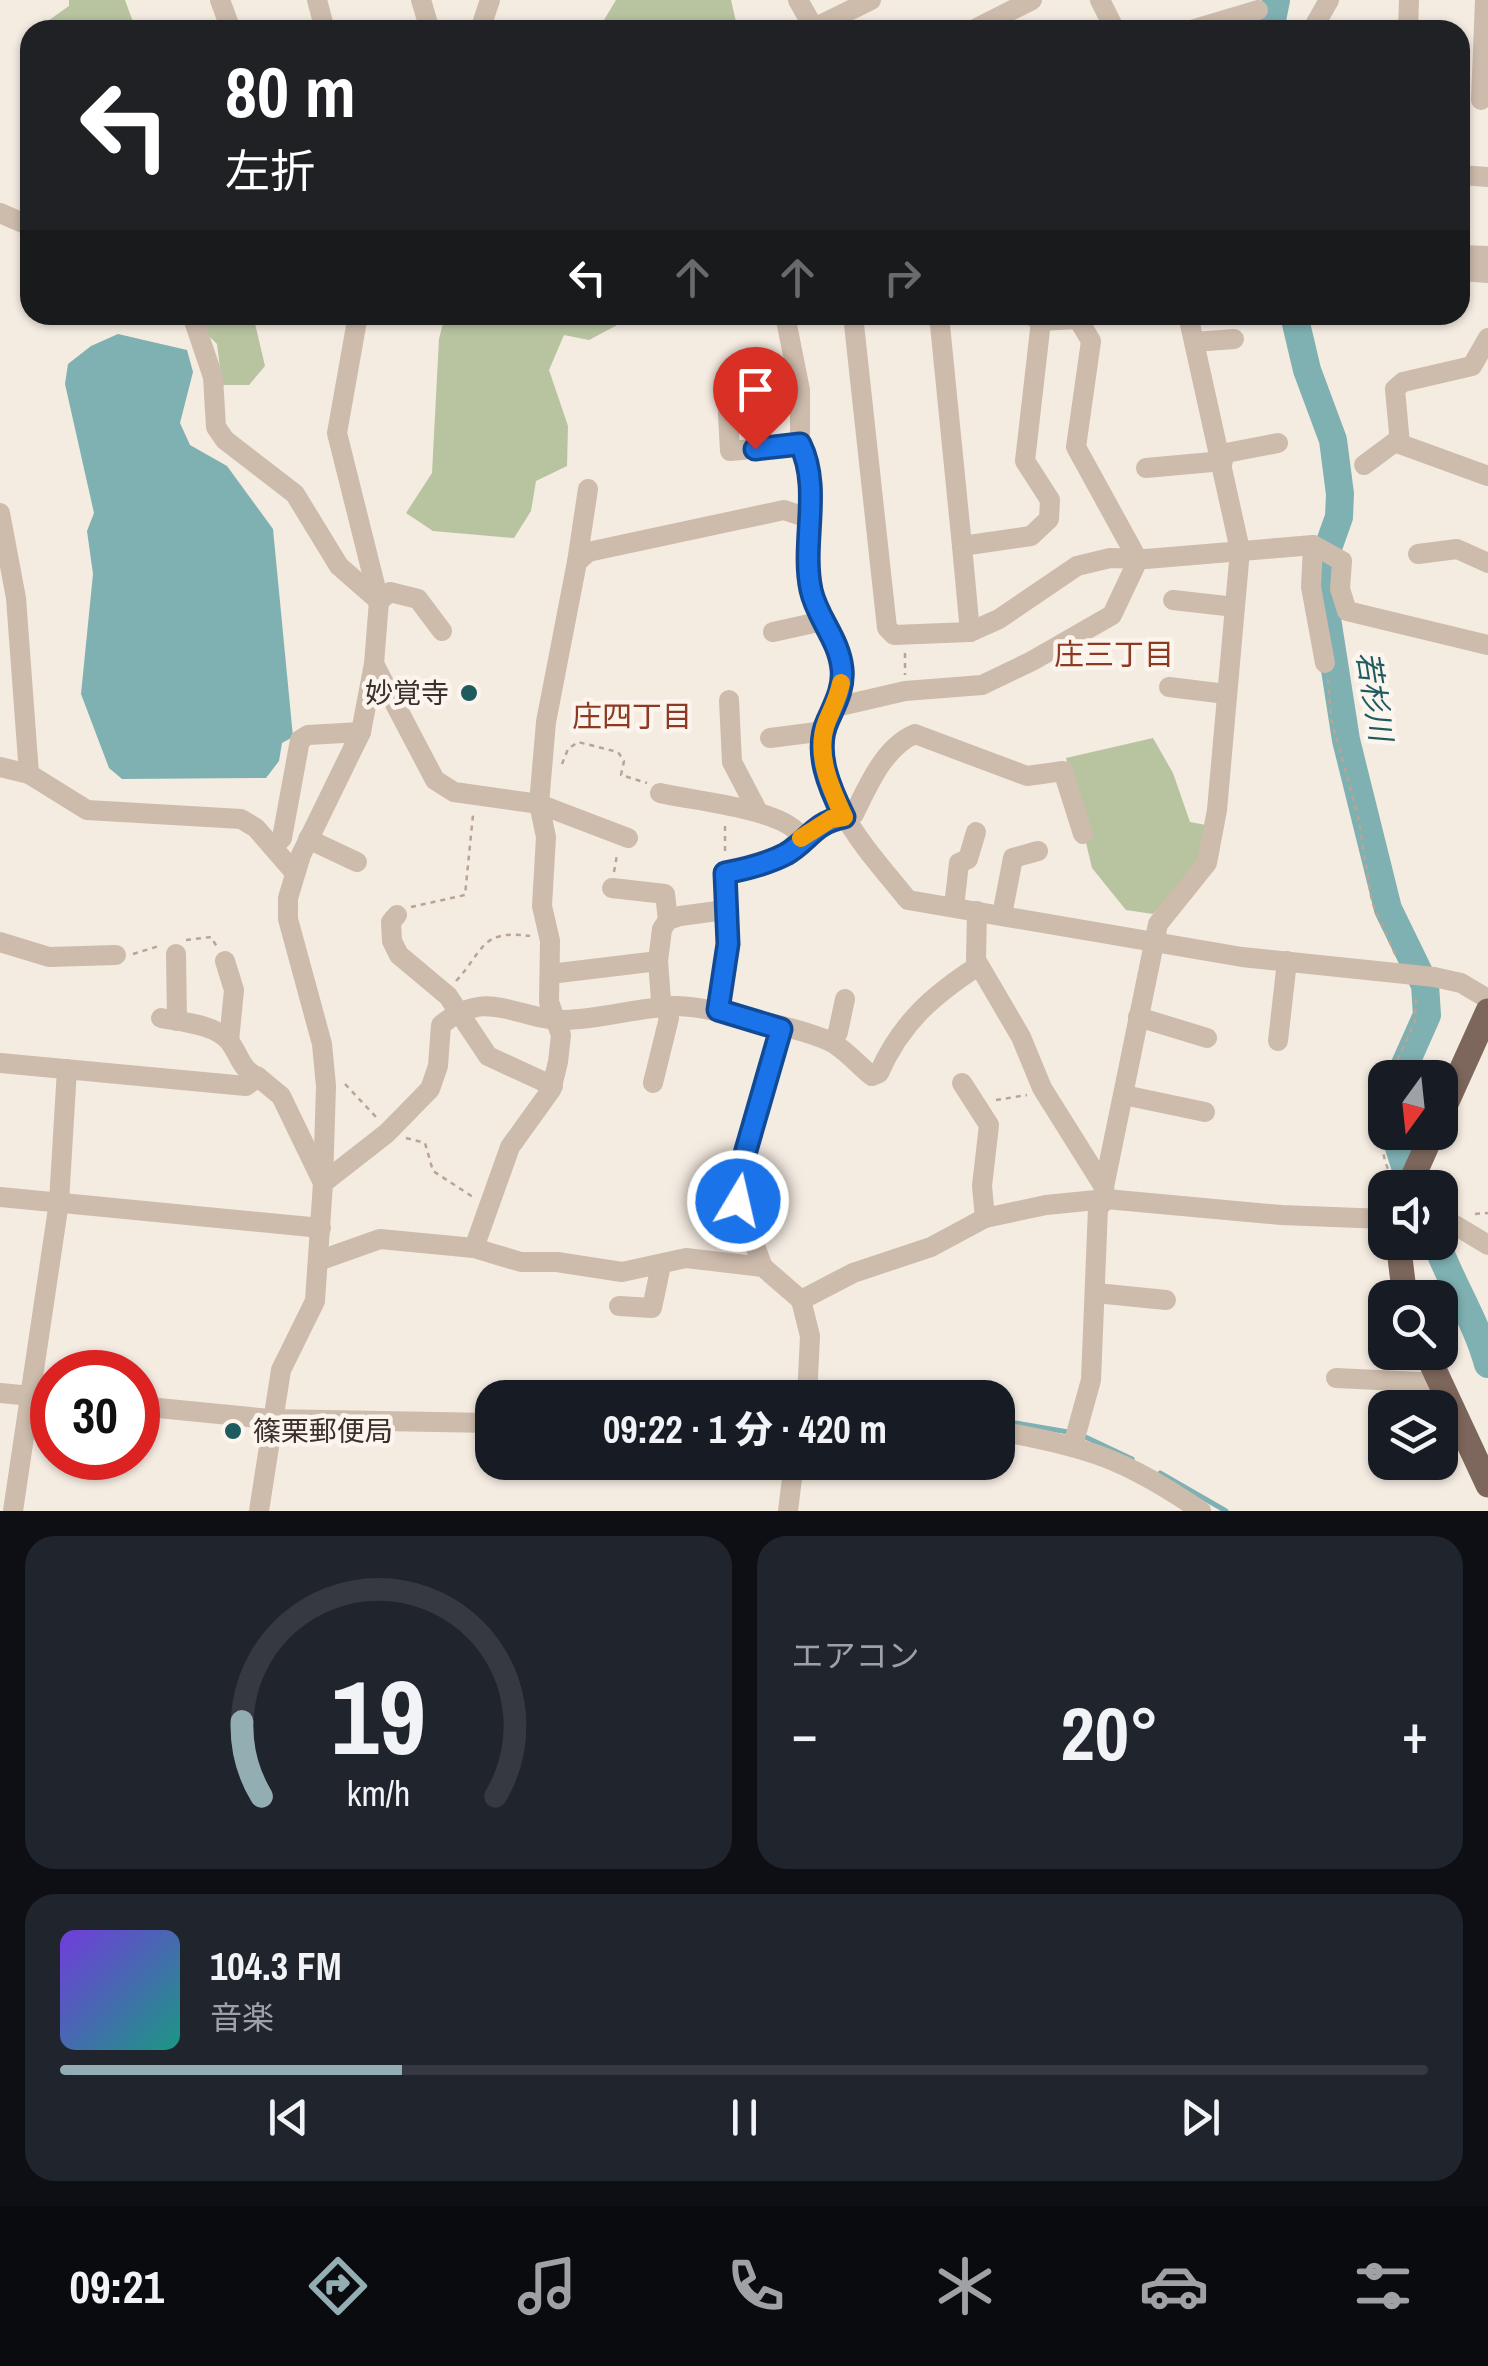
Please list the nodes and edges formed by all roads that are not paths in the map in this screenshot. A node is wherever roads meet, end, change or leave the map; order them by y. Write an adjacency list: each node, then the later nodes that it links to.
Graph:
1 (871, 0): 5 (street)
2 (1032, 0): 6 (street)
3 (1486, 0): 8 (street)
4 (1258, 10): 7 (street)
5 (832, 20)
6 (993, 20)
7 (1224, 20)
8 (1476, 100)
9 (195, 325): 39 (street)
10 (356, 325): 39 (street)
11 (787, 325): 23 (street)
12 (853, 325): 44 (street)
13 (940, 325): 32 (street)
14 (1035, 325): 32 (street)
15 (1082, 325): 35 (street)
16 (1190, 325): 19 (street)
17 (1488, 338): 21 (street)
18 (1234, 339): 19 (street)
19 (1194, 342): 24 (street)
20 (727, 394): 23 (street)
21 (1399, 439): 25 (street); 27 (street)
22 (1278, 443): 24 (street)
23 (800, 444): 30 (street)
24 (1222, 458): 26 (street); 33 (street)
25 (1364, 465)
26 (1146, 468)
27 (1488, 476)
28 (588, 489): 36 (street)
29 (0, 513): 56 (street)
30 (808, 518): 36 (street); 41 (street)
31 (1313, 545): 33 (street); 45 (street); 46 (street)
32 (962, 546): 44 (street)
33 (1240, 550): 35 (street); 40 (street)
34 (1418, 554): 37 (street)
35 (1138, 560): 44 (street); 51 (street)
36 (577, 562): 58 (street)
37 (1488, 564)
38 (1173, 600): 40 (street)
39 (379, 601): 42 (street); 47 (street)
40 (1234, 607): 49 (street)
41 (823, 620): 43 (street); 51 (street)
42 (442, 631)
43 (773, 632)
44 (970, 632)
45 (1488, 645)
46 (1325, 663)
47 (374, 664): 52 (street); 58 (street)
48 (1170, 688): 49 (street)
49 (1226, 694): 77 (street)
50 (730, 700): 59 (street)
51 (836, 706): 53 (street)
52 (361, 732): 65 (street); 66 (street)
53 (825, 732): 54 (street); 60 (street)
54 (770, 738)
55 (0, 766): 56 (street)
56 (30, 774): 66 (street)
57 (660, 793): 59 (street)
58 (540, 797): 63 (street); 85 (street)
59 (758, 812): 64 (street)
60 (844, 817): 62 (street); 64 (street); 71 (street)
61 (976, 832): 71 (street)
62 (1083, 834)
63 (624, 837)
64 (802, 837): 72 (street)
65 (308, 839): 68 (street); 69 (street)
66 (274, 846): 69 (street)
67 (1038, 851): 75 (street)
68 (357, 862)
69 (296, 873): 108 (street)
70 (612, 888): 76 (street)
71 (954, 907): 73 (street)
72 (725, 910): 76 (street); 90 (street)
73 (977, 912): 75 (street); 84 (street)
74 (397, 915): 89 (street)
75 (1002, 915): 77 (street)
76 (668, 920): 81 (street)
77 (1154, 940): 82 (street); 92 (street)
78 (0, 942): 80 (street)
79 (176, 954): 97 (street)
80 (116, 955)
81 (658, 960): 85 (street); 88 (street)
82 (1288, 961): 87 (street); 96 (street)
83 (226, 962): 97 (street)
84 (978, 966): 98 (street); 109 (street)
85 (550, 974): 93 (street)
86 (845, 998): 98 (street)
87 (1488, 999)
88 (664, 1007): 90 (street); 93 (street); 103 (street)
89 (460, 1010): 93 (street); 105 (street); 108 (street)
90 (718, 1010): 94 (street)
91 (1488, 1011): 102 (main road)
92 (1138, 1018): 95 (street); 106 (street)
93 (557, 1019): 105 (street)
94 (781, 1029): 98 (street); 120 (street)
95 (1207, 1038)
96 (1278, 1041)
97 (229, 1042): 101 (street)
98 (832, 1042)
99 (0, 1063): 100 (street)
100 (67, 1069): 101 (street); 111 (street)
101 (258, 1078): 108 (street)
102 (1458, 1078)
103 (654, 1083)
104 (962, 1083): 112 (street)
105 (553, 1086): 117 (street)
106 (1124, 1096): 107 (street); 109 (street)
107 (1205, 1112)
108 (323, 1184): 115 (street)
109 (1105, 1193): 112 (street); 113 (street); 121 (street)
110 (0, 1196): 111 (street)
111 (59, 1202): 115 (street); 125 (street)
112 (986, 1218): 122 (street)
113 (1368, 1218)
114 (1458, 1226): 116 (street)
115 (320, 1228): 118 (street)
116 (1488, 1245)
117 (474, 1248): 118 (street); 119 (street)
118 (318, 1261): 133 (street)
119 (660, 1265): 120 (street); 124 (street)
120 (763, 1268): 122 (street)
121 (1096, 1293): 123 (street); 136 (street)
122 (801, 1300): 128 (street)
123 (1166, 1300)
124 (619, 1306)
125 (37, 1350)
126 (1435, 1370): 129 (main road)
127 (1336, 1378): 129 (street)
128 (808, 1380)
129 (1441, 1383): 138 (main road)
130 (0, 1393): 131 (street)
131 (30, 1396): 139 (street)
132 (160, 1408): 133 (street)
133 (270, 1419): 134 (street); 140 (street)
134 (475, 1423)
135 (1015, 1434): 136 (street)
136 (1073, 1445): 142 (street)
137 (792, 1480): 141 (street)
138 (1488, 1484)
139 (13, 1511)
140 (258, 1511)
141 (788, 1511)
142 (1201, 1511)

